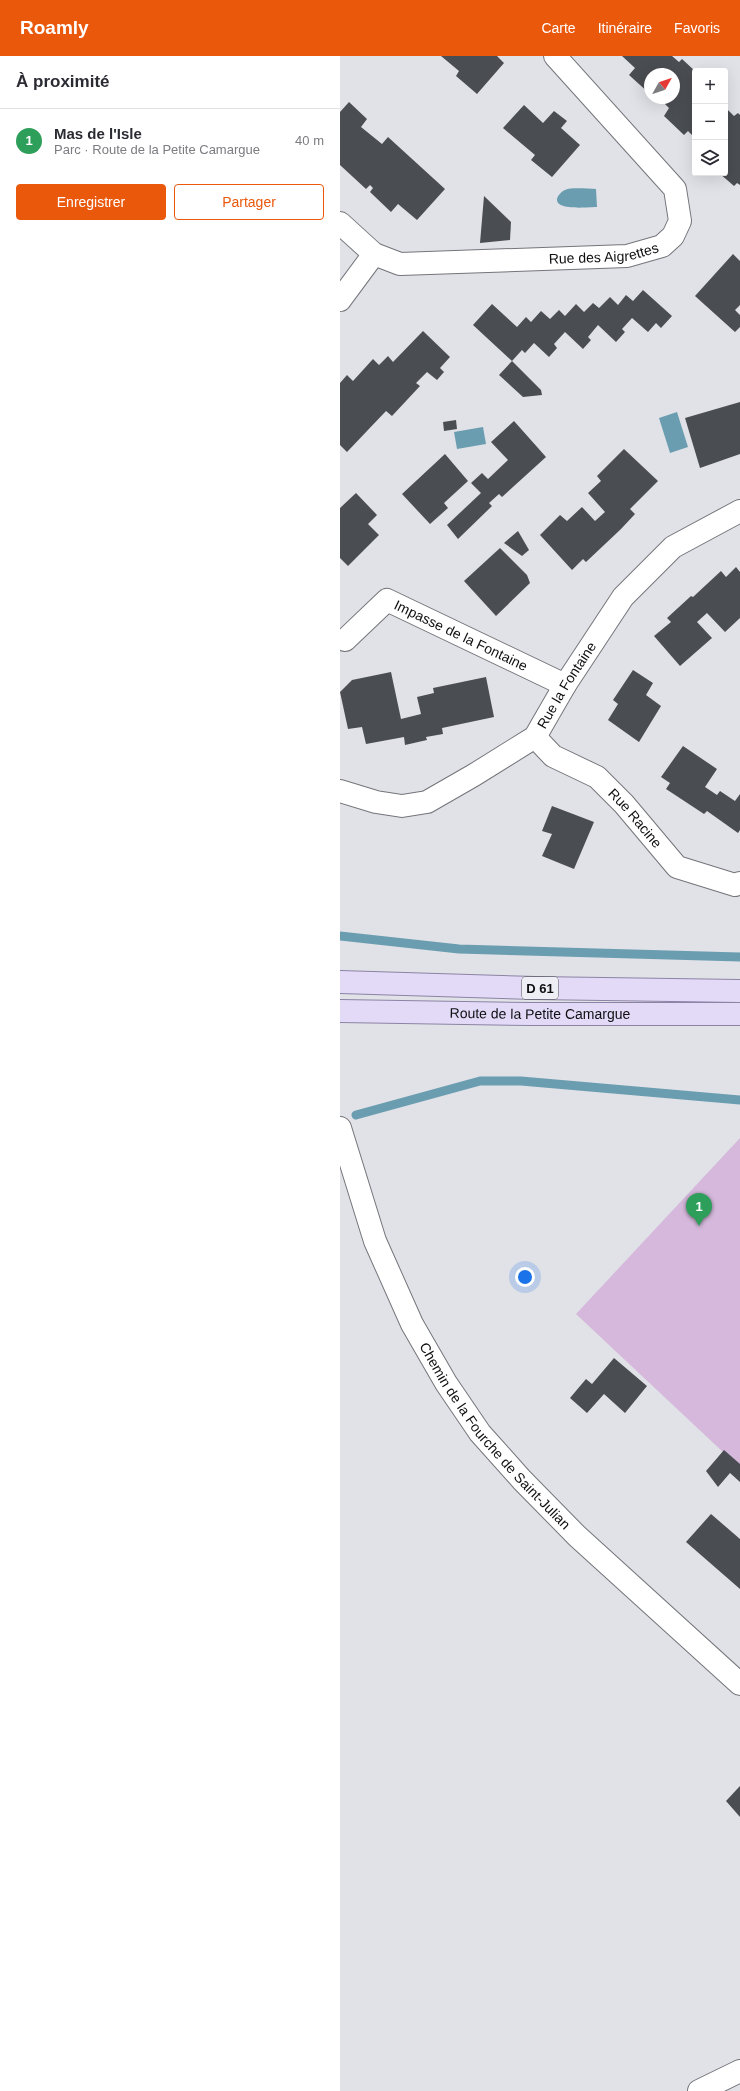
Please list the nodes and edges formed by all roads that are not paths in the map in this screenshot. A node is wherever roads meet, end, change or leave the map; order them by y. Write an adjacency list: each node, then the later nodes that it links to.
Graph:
1 (555, 56): 3 (street, Rue des Aigrettes)
2 (340, 223): 3 (street, Rue des Aigrettes)
3 (374, 254): 4 (street)
4 (340, 300)
5 (740, 511): 7 (street, Rue la Fontaine)
6 (345, 640): 7 (street, Impasse de la Fontaine)
7 (565, 685): 8 (street, Rue la Fontaine)
8 (535, 736): 9 (street, Rue la Fontaine); 10 (street, Rue Racine)
9 (340, 791)
10 (740, 883)
11 (340, 982): 12 (main road, Route de la Petite Camargue / D 61)
12 (740, 991)
13 (340, 1011): 14 (main road, Route de la Petite Camargue / D 61)
14 (740, 1014)
15 (340, 1128): 16 (street, Chemin de la Fourche de Saint-Julian)
16 (740, 1684)
17 (740, 2071): 18 (street)
18 (698, 2091)

